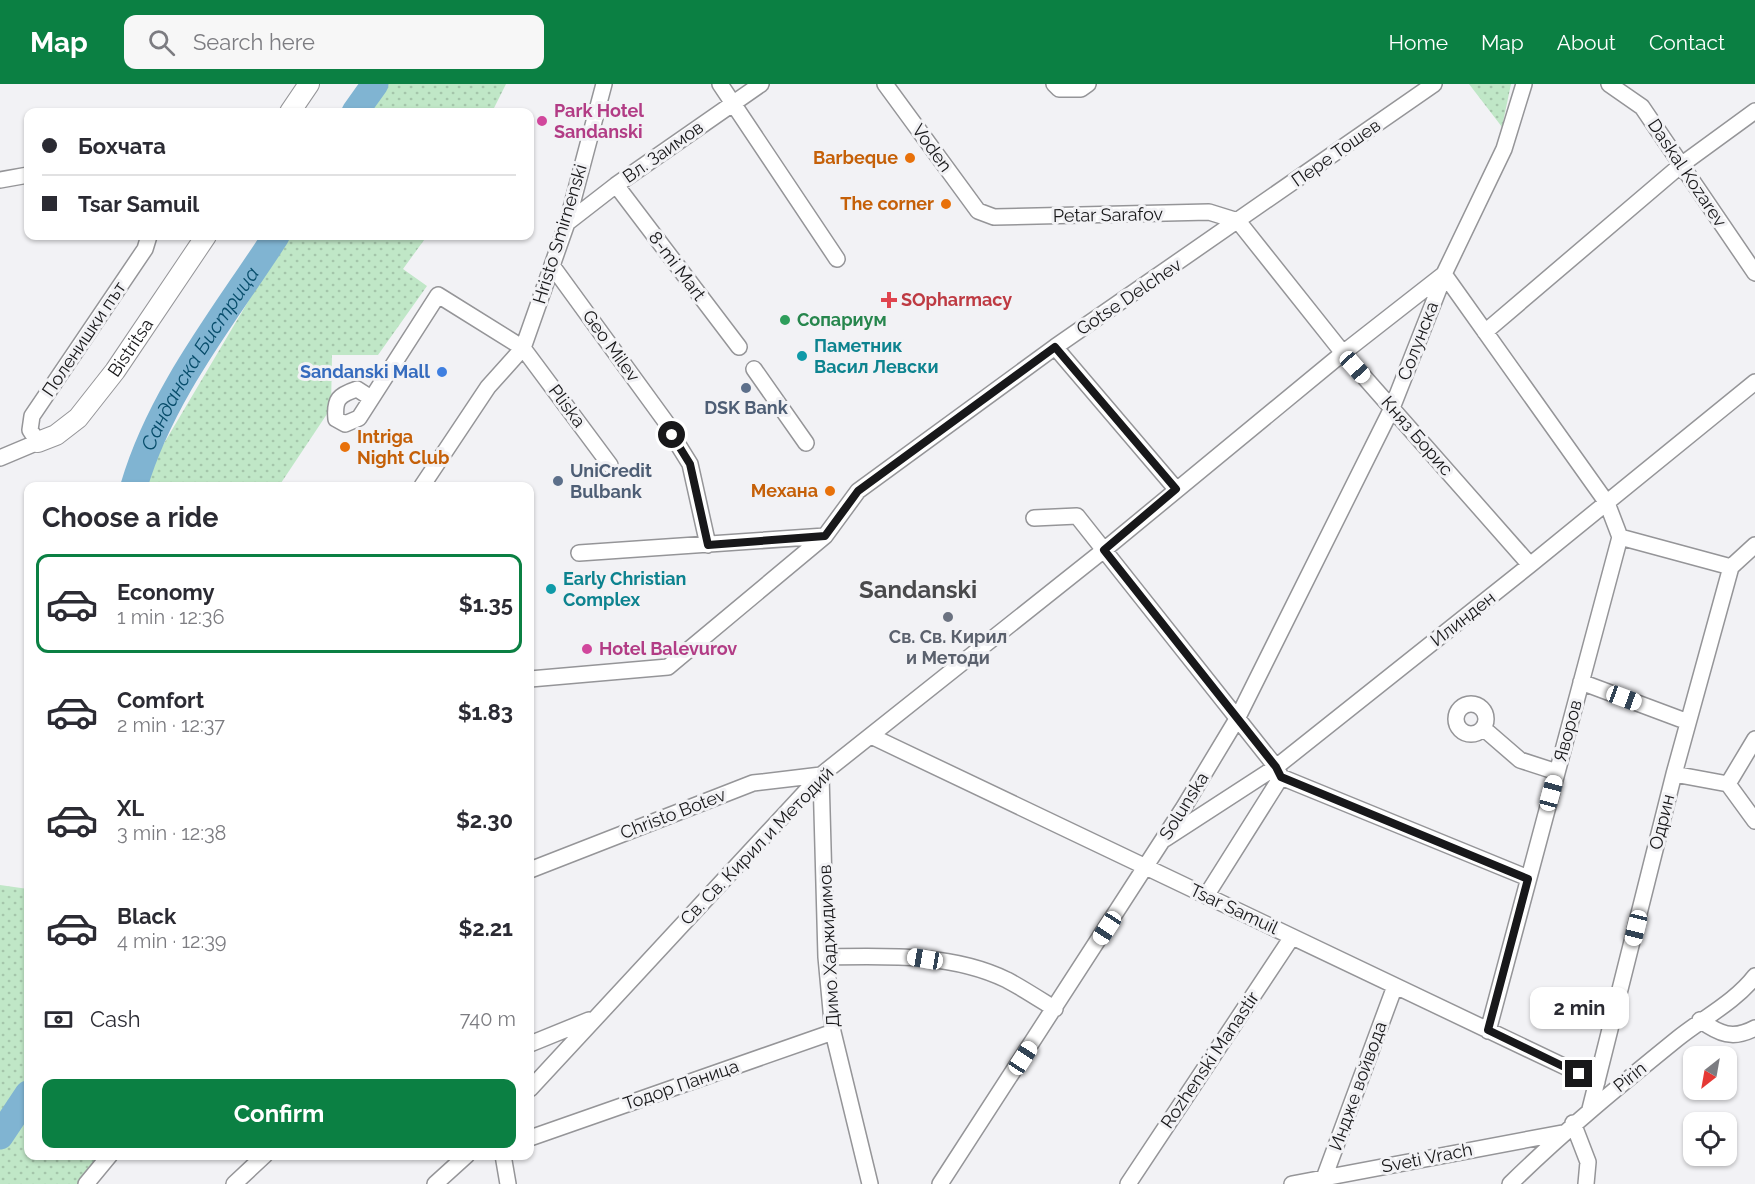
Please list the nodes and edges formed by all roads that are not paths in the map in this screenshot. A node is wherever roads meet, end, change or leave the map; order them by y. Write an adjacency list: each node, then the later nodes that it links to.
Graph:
1 (309, 84): 12 (street)
2 (604, 84): 20 (street, Hristo Smirnenski)
3 (720, 84): 11 (street)
4 (761, 84): 11 (street, Вл. Заимов)
5 (885, 84): 18 (street, Voden)
6 (1054, 84): 7 (street)
7 (1088, 84)
8 (1434, 84): 19 (street, Пере Тошев)
9 (1524, 84): 26 (street, Солунска)
10 (1609, 84): 14 (street, Daskal Kozarev)
11 (734, 103): 17 (street, Вл. Заимов); 23 (street)
12 (293, 108)
13 (1755, 111): 14 (street)
14 (1681, 165): 25 (street, Daskal Kozarev); 27 (street)
15 (24, 176): 16 (street)
16 (0, 180)
17 (616, 185): 20 (street, Вл. Заимов); 28 (street, 8-mi Mart)
18 (978, 211): 19 (street, Petar Sarafov)
19 (1238, 221): 29 (street, Gotse Delchev); 31 (street, Княз Борис)
20 (567, 223): 24 (street, Hristo Smirnenski)
21 (148, 240): 36 (street, Поленишки път)
22 (204, 240): 36 (street, Bistritsa)
23 (837, 259)
24 (553, 267): 30 (street, Hristo Smirnenski); 47 (street, Geo Milev)
25 (1755, 273)
26 (1444, 274): 27 (street); 31 (street, Св. Св. Кирил и Методий); 35 (street, Солунска)
27 (1485, 332): 42 (street)
28 (739, 347)
29 (1055, 347): 41 (street); 44 (street, Gotse Delchev)
30 (523, 348): 34 (street); 39 (street, Pliska); 40 (street)
31 (1343, 354): 35 (street, Княз Борис); 41 (street, Св. Св. Кирил и Методий)
32 (754, 369): 37 (street)
33 (1755, 381): 42 (street, Илинден)
34 (371, 398)
35 (1392, 408): 50 (street, Княз Борис); 54 (street, Solunska)
36 (38, 442): 38 (street)
37 (806, 443)
38 (0, 458)
39 (610, 465)
40 (425, 482)
41 (1176, 489): 48 (street, Св. Св. Кирил и Методий)
42 (1606, 504): 45 (street); 50 (street, Илинден)
43 (1034, 518): 48 (street)
44 (825, 536): 47 (street); 52 (street, Gotse Delchev)
45 (1620, 537): 51 (street); 53 (street, Яворов)
46 (1755, 544): 51 (street)
47 (708, 545): 49 (street)
48 (1104, 550): 54 (street); 57 (street, Св. Св. Кирил и Методий)
49 (579, 553)
50 (1530, 566): 59 (street, Илинден)
51 (1731, 567): 55 (street, Одрин)
52 (534, 679)
53 (1581, 682): 55 (street); 60 (street, Яворов)
54 (1237, 719): 59 (street); 65 (street, Solunska)
55 (1688, 722): 61 (street, Одрин)
56 (1483, 728): 60 (street)
57 (871, 736): 62 (street, Св. Св. Кирил и Методий); 66 (street, Tsar Samuil)
58 (1755, 739): 63 (street)
59 (1279, 772): 65 (street, Илинден); 68 (street); 69 (street)
60 (1557, 772): 68 (street, Яворов)
61 (1674, 774): 63 (street); 81 (street, Одрин)
62 (821, 775): 67 (street, Christo Botev); 71 (street, Димо Хаджидимов); 75 (street, Св. Св. Кирил и Методий)
63 (1728, 784): 64 (street)
64 (1755, 821)
65 (1160, 843): 66 (street, Solunska)
66 (1145, 867): 69 (street, Tsar Samuil); 74 (street, Solunska)
67 (534, 868)
68 (1528, 879): 78 (street, Яворов)
69 (1206, 896): 70 (street, Tsar Samuil)
70 (1292, 937): 73 (street, Tsar Samuil); 97 (street, Rozhenski Manastir)
71 (826, 957): 74 (street); 79 (street, Димо Хаджидимов)
72 (1755, 976): 76 (street, Pirin)
73 (1395, 986): 78 (street, Tsar Samuil); 90 (street, Индже войвода)
74 (1055, 1009): 96 (street, Solunska)
75 (592, 1019): 80 (street); 82 (street, Св. Св. Кирил и Методий)
76 (1700, 1020): 77 (street); 83 (street, Pirin)
77 (1755, 1028)
78 (1488, 1030): 81 (street, Tsar Samuil)
79 (833, 1032): 85 (street, Тодор Паница); 95 (street, Димо Хаджидимов)
80 (534, 1042)
81 (1597, 1082): 83 (street, Одрин)
82 (534, 1084)
83 (1590, 1109): 84 (street, Pirin)
84 (1568, 1128): 90 (street, Sveti Vrach); 99 (street, Pirin); 100 (street)
85 (534, 1137)
86 (106, 1160): 91 (street)
87 (260, 1160): 92 (street)
88 (461, 1160): 93 (street)
89 (504, 1160): 94 (street)
90 (1322, 1181): 98 (street, Sveti Vrach)
91 (86, 1184)
92 (234, 1184)
93 (435, 1184)
94 (508, 1184)
95 (869, 1184)
96 (940, 1184)
97 (1128, 1184)
98 (1292, 1184)
99 (1510, 1184)
100 (1586, 1184)

